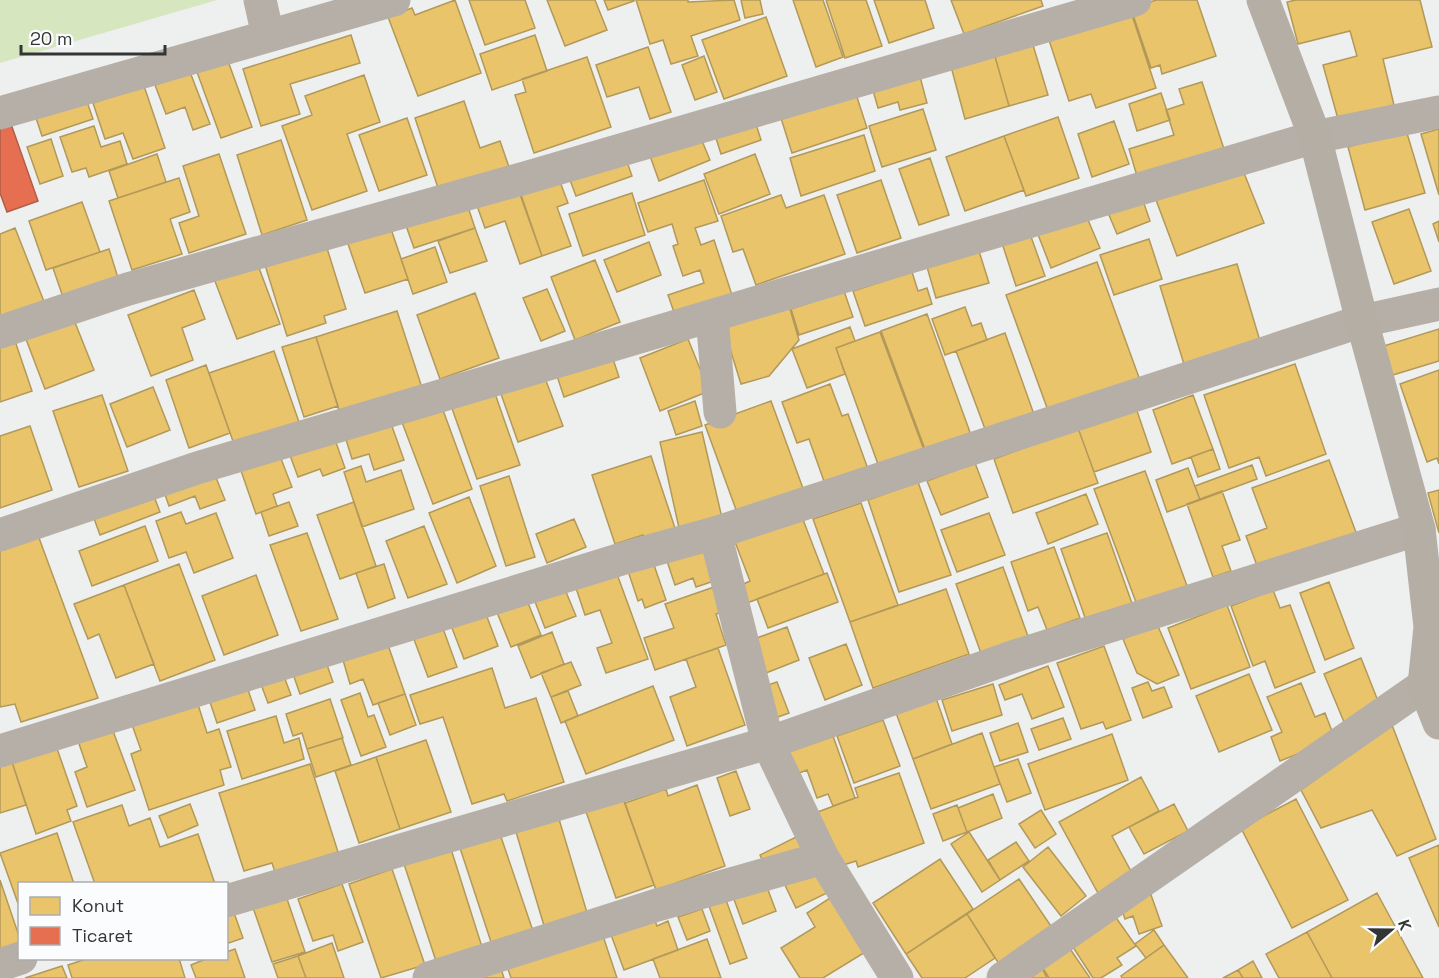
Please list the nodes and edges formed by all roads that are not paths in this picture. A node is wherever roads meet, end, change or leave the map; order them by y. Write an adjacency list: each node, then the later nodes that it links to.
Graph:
1 (260, 0): 5 (street)
2 (394, 0): 5 (street)
3 (1135, 0): 12 (street)
4 (1263, 0): 8 (main road)
5 (268, 36): 7 (street)
6 (1439, 112): 8 (street)
7 (0, 113)
8 (1315, 137): 10 (street); 11 (main road)
9 (1439, 304): 11 (street)
10 (711, 316): 13 (street); 16 (street)
11 (1362, 321): 14 (main road); 15 (street)
12 (0, 332)
13 (720, 412)
14 (1419, 529): 17 (main road); 20 (street)
15 (715, 533): 20 (street); 21 (street)
16 (0, 535)
17 (1435, 625): 18 (main road)
18 (1424, 685): 19 (main road); 28 (street)
19 (1439, 723)
20 (768, 743): 22 (street); 23 (street)
21 (0, 752)
22 (823, 858): 26 (street); 27 (street)
23 (228, 900)
24 (18, 959): 25 (street)
25 (0, 964)
26 (429, 978)
27 (897, 978)
28 (1003, 978)

